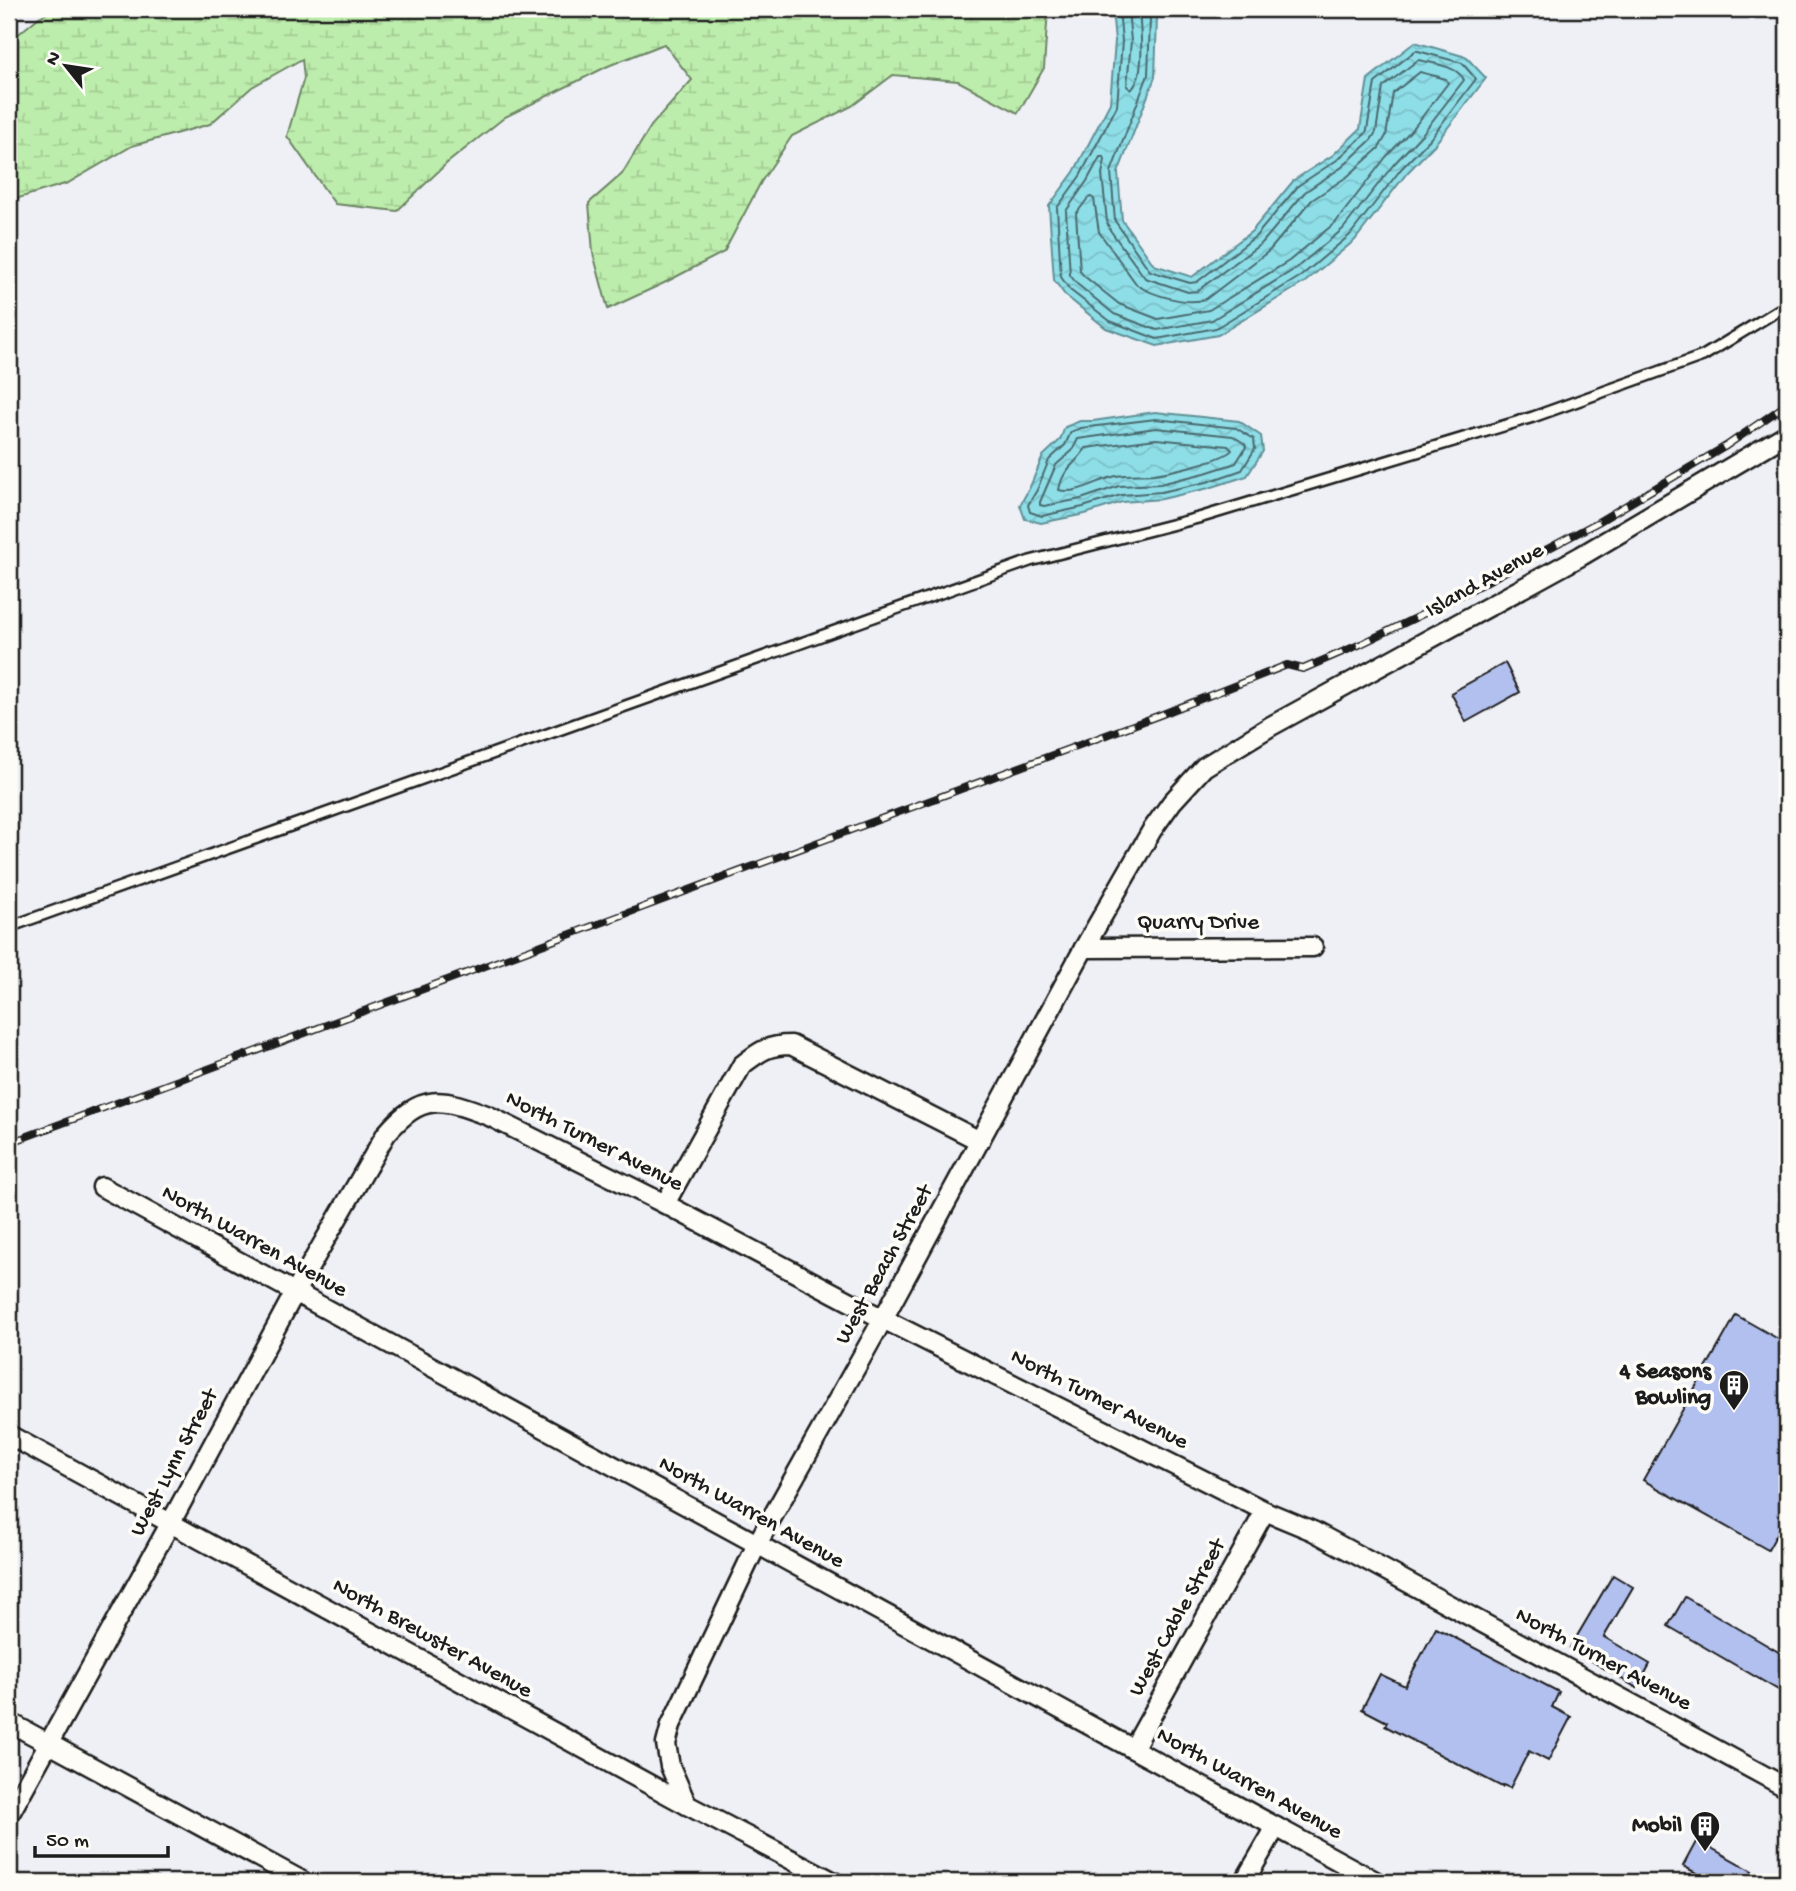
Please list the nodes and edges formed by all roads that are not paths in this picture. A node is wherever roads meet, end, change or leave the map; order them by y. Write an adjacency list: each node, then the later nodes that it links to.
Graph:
1 (1787, 305): 4 (lane)
2 (1787, 434): 3 (street, Island Avenue)
3 (1205, 767): 6 (street, West Beach Street)
4 (9, 927)
5 (1313, 947): 6 (street, Quarry Drive)
6 (1084, 948): 8 (street, West Beach Street)
7 (386, 1134): 10 (street, North Turner Avenue); 11 (street, West Lynn Street)
8 (980, 1141): 10 (street); 12 (street, West Beach Street)
9 (102, 1187): 11 (street, North Warren Avenue)
10 (665, 1205): 12 (street, North Turner Avenue)
11 (295, 1292): 15 (street, West Lynn Street); 16 (street, North Warren Avenue)
12 (883, 1319): 14 (street, North Turner Avenue); 16 (street, West Beach Street)
13 (9, 1435): 15 (street, North Brewster Avenue)
14 (1265, 1511): 19 (street, West Cable Street); 20 (street, North Turner Avenue)
15 (170, 1524): 18 (street, West Lynn Street); 21 (street, North Brewster Avenue)
16 (757, 1544): 19 (street, North Warren Avenue); 21 (street, West Beach Street)
17 (9, 1722): 18 (street)
18 (47, 1744): 22 (street, West Lynn Street); 24 (street)
19 (1133, 1749): 23 (street, North Warren Avenue)
20 (1787, 1788)
21 (687, 1805): 25 (street, North Brewster Avenue)
22 (9, 1815)
23 (1276, 1827): 26 (street); 27 (street, North Warren Avenue)
24 (304, 1882)
25 (834, 1882)
26 (1244, 1882)
27 (1377, 1882)

